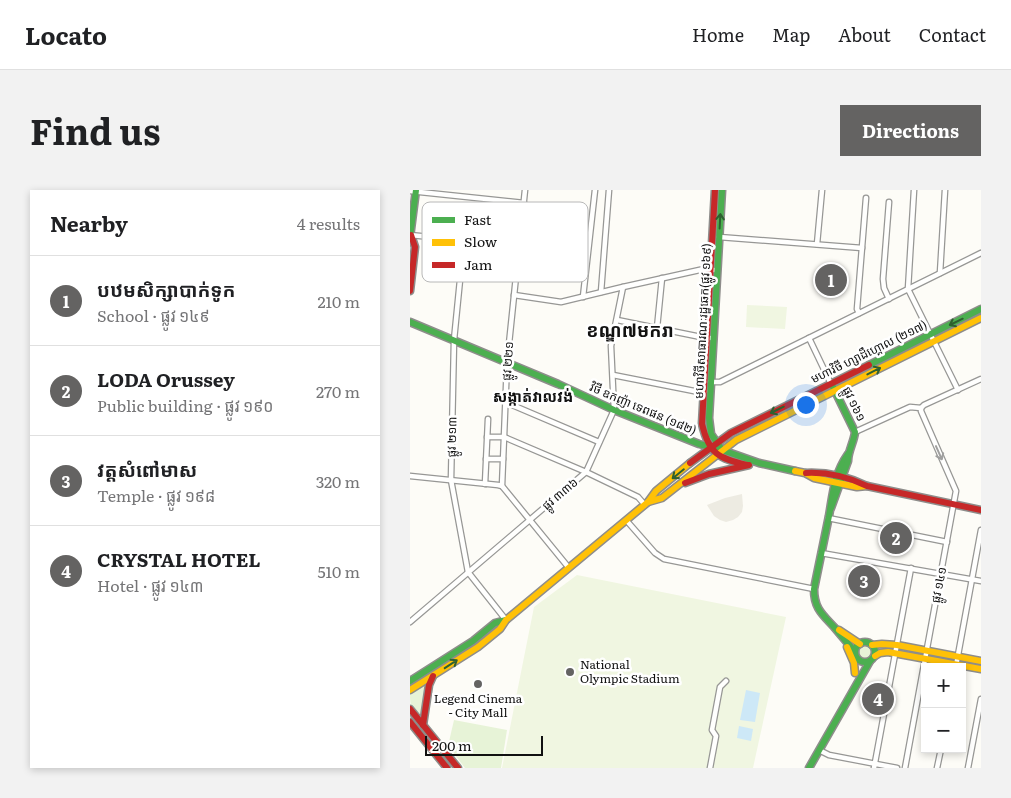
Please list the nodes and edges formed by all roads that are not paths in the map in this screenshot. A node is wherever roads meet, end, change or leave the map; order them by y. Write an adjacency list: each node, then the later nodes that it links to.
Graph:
1 (525, 190): 11 (street, ផ្លូវ ២២១)
2 (595, 190): 17 (street)
3 (609, 190): 28 (street)
4 (715, 190): 19 (main road, មហាវិថីសាធារណៈរដ្ឋឆេក(ផ្លូវ ១៦៩))
5 (722, 190): 14 (main road, មហាវិថីសាធារណៈរដ្ឋឆេក(ផ្លូវ ១៦៩), one-way to 5)
6 (822, 190): 15 (street)
7 (914, 190): 26 (street)
8 (945, 190): 20 (street)
9 (414, 191): 11 (street); 13 (main road)
10 (866, 198): 16 (street)
11 (524, 202)
12 (889, 202): 31 (street)
13 (410, 236): 27 (main road)
14 (719, 237): 15 (street); 19 (main road, មហាវិថីសាធារណៈរដ្ឋឆេក(ផ្លូវ ១៦៩))
15 (817, 244): 16 (street)
16 (862, 248): 33 (street)
17 (588, 252)
18 (981, 253): 20 (street)
19 (714, 270): 21 (street); 39 (main road, មហាវិថីសាធារណៈរដ្ឋឆេក(ផ្លូវ ១៦៩))
20 (940, 273): 26 (street)
21 (662, 278): 25 (street); 37 (street)
22 (460, 282): 41 (street, ផ្លូវ ២១៣)
23 (515, 282): 29 (street, ផ្លូវ ២២១)
24 (585, 282): 30 (street)
25 (623, 287): 28 (street); 35 (street, ផ្លូវ ៣៣៦)
26 (908, 289): 31 (street); 38 (street)
27 (410, 291)
28 (601, 292): 30 (street)
29 (514, 295): 30 (street); 43 (street, ផ្លូវ ២២១)
30 (583, 297)
31 (889, 299): 33 (street)
32 (981, 309): 38 (main road, មហាវិថី ហ្សាដឹហ្គោល (២១៧), one-way to 38)
33 (859, 313): 40 (street)
34 (981, 318): 42 (main road, មហាវិថី ហ្សាដឹហ្គោល (២១៧))
35 (617, 320): 37 (street); 44 (street, ផ្លូវ ៣៣៦)
36 (410, 322): 41 (main road, វិថី ឧកញ៉ា ទេពផន (១៨២))
37 (657, 328): 39 (street)
38 (930, 334): 42 (street); 47 (main road, មហាវិថី ហ្សាដឹហ្គោល (២១៧))
39 (710, 338): 46 (main road, មហាវិថីសាធារណៈរដ្ឋឆេក(ផ្លូវ ១៦៩))
40 (809, 338): 46 (street); 47 (street, ផ្លូវ ១៦១)
41 (454, 340): 43 (main road, វិថី ឧកញ៉ា ទេពផន (១៨២)); 71 (street, ផ្លូវ ២១៣)
42 (934, 341): 48 (street); 50 (main road, មហាវិថី ហ្សាដឹហ្គោល (២១៧), one-way to 42)
43 (507, 363): 51 (street, ផ្លូវ ២២១); 53 (main road, វិថី ឧកញ៉ា ទេពផន (១៨២))
44 (613, 375): 49 (street); 53 (street, ផ្លូវ ៣៣៦)
45 (981, 380): 48 (street)
46 (708, 382): 49 (main road, មហាវិថីសាធារណៈរដ្ឋឆេក(ផ្លូវ ១៦៩))
47 (831, 384): 50 (main road, ផ្លូវ ១៦១); 54 (main road, មហាវិថី ហ្សាដឹហ្គោល (២១៧), one-way to 54)
48 (958, 390): 52 (street)
49 (707, 391): 56 (main road, មហាវិថីសាធារណៈរដ្ឋឆេក(ផ្លូវ ១៦៩)); 63 (main road, មហាវិថីសាធារណៈរដ្ឋឆេក(ផ្លូវ ១៦៩))
50 (835, 391): 57 (main road, មហាវិថី ហ្សាដឹហ្គោល (២១៧)); 58 (main road, ផ្លូវ ១៦១)
51 (505, 402): 60 (street, ផ្លូវ ២២១); 62 (street)
52 (921, 408): 58 (street); 77 (street, ផ្លូវ ១៤១, one-way to 77)
53 (614, 410): 61 (main road, វិថី ឧកញ៉ា ទេពផន (១៨២)); 62 (street, ផ្លូវ ៣៣៦)
54 (761, 418): 57 (main road); 63 (main road, មហាវិថី ហ្សាដឹហ្គោល (២១៧))
55 (488, 419): 59 (street)
56 (702, 424): 61 (main road); 63 (main road, មហាវិថីសាធារណៈរដ្ឋឆេក(ផ្លូវ ១៦៩))
57 (765, 426): 64 (main road, មហាវិថី ហ្សាដឹហ្គោល (២១៧))
58 (855, 432): 72 (main road, ផ្លូវ ១៦១)
59 (487, 437): 60 (street); 65 (street)
60 (504, 437): 66 (street, ផ្លូវ ២២១); 69 (street)
61 (683, 438): 63 (main road, វិថី ឧកញ៉ា ទេពផន (១៨២))
62 (599, 442): 69 (street, ផ្លូវ ៣៣៦)
63 (713, 445): 64 (main road, វិថី ឧកញ៉ា ទេពផន (១៨២)); 76 (main road, មហាវិថី ហ្សាដឹហ្គោល (២១៧), one-way to 76)
64 (719, 452): 67 (main road, វិថី ឧកញ៉ា ទេពផន (១៨២)); 68 (main road, វិថី ឧកញ៉ា ទេពផន (១៨២)); 75 (main road, មហាវិថី ហ្សាដឹហ្គោល (២១៧))
65 (486, 459): 66 (street); 73 (street)
66 (503, 460): 74 (street, ផ្លូវ ២២១)
67 (760, 463): 68 (main road, វិថី ឧកញ៉ា ទេពផន (១៨២)); 72 (main road, វិថី ឧកញ៉ា ទេពផន (១៨២))
68 (749, 465): 75 (main road)
69 (586, 472): 76 (street); 80 (street, ផ្លូវ ៣៣៦)
70 (410, 476): 71 (street)
71 (451, 480): 73 (street); 87 (street, ផ្លូវ ២១៣)
72 (838, 480): 77 (main road, វិថី ឧកញ៉ា ទេពផន (១៨២)); 79 (main road, ផ្លូវ ១៦១)
73 (485, 484): 74 (street)
74 (502, 486): 80 (street)
75 (674, 488): 76 (main road, មហាវិថី ហ្សាដឹហ្គោល (២១៧))
76 (647, 504): 81 (main road, មហាវិថី ហ្សាដឹហ្គោល (២១៧))
77 (954, 504): 78 (main road, វិថី ឧកញ៉ា ទេពផន (១៨២)); 83 (street, ផ្លូវ ១៤១)
78 (981, 510)
79 (828, 518): 83 (street); 84 (main road, ផ្លូវ ១៦១)
80 (529, 520): 85 (street); 87 (street, ផ្លូវ ៣៣៦)
81 (626, 520): 85 (main road, មហាវិថី ហ្សាដឹហ្គោល (២១៧)); 91 (street)
82 (981, 530): 89 (street)
83 (947, 542): 88 (street, ផ្លូវ ១៤១)
84 (821, 553): 86 (street); 91 (main road, ផ្លូវ ១៦១)
85 (568, 568): 92 (main road, មហាវិថី ហ្សាដឹហ្គោល (២១៧))
86 (911, 568): 88 (street); 98 (street)
87 (468, 572): 92 (street, ផ្លូវ ២១៣); 93 (street, ផ្លូវ ៣៣៦)
88 (941, 574): 89 (street); 99 (street, ផ្លូវ ១៤១)
89 (972, 580): 90 (street); 102 (street)
90 (981, 581)
91 (814, 589): 94 (main road, ផ្លូវ ១៦១)
92 (506, 620): 112 (main road, មហាវិថី ហ្សាដឹហ្គោល (២១៧), one-way to 92); 113 (main road, មហាវិថី ហ្សាដឹហ្គោល (២១៧))
93 (410, 622)
94 (834, 627): 95 (main road, ផ្លូវ ១៦១); 96 (main road, ផ្លូវ ១៦១)
95 (840, 635): 100 (main road, ផ្លូវ ១៦១); 111 (main road)
96 (860, 644): 97 (main road); 100 (main road)
97 (872, 645): 98 (main road); 103 (main road)
98 (897, 645): 99 (main road); 101 (street)
99 (927, 651): 102 (main road); 105 (street, ផ្លូវ ១៤១)
100 (856, 652): 104 (main road)
101 (895, 653): 103 (main road); 105 (main road); 123 (street)
102 (958, 656): 106 (main road); 108 (street)
103 (873, 658): 104 (main road); 116 (main road)
104 (858, 659): 111 (main road)
105 (926, 659): 107 (main road); 129 (street, ផ្លូវ ១៤១)
106 (981, 660)
107 (943, 663)
108 (957, 663)
109 (966, 667): 110 (main road)
110 (981, 669)
111 (855, 673): 116 (main road)
112 (433, 676): 115 (main road, មហាវិថី ហ្សាដឹហ្គោល (២១៧)); 120 (main road)
113 (410, 681)
114 (726, 681): 126 (street)
115 (410, 690)
116 (853, 690): 121 (main road)
117 (981, 699): 131 (street)
118 (410, 709): 120 (main road)
119 (410, 722): 124 (main road)
120 (423, 724): 125 (main road)
121 (819, 750): 123 (street); 127 (main road)
122 (940, 753): 130 (street)
123 (874, 766): 128 (street)
124 (444, 767)
125 (458, 768)
126 (710, 768)
127 (809, 768)
128 (897, 768)
129 (905, 768)
130 (937, 768)
131 (968, 768)

